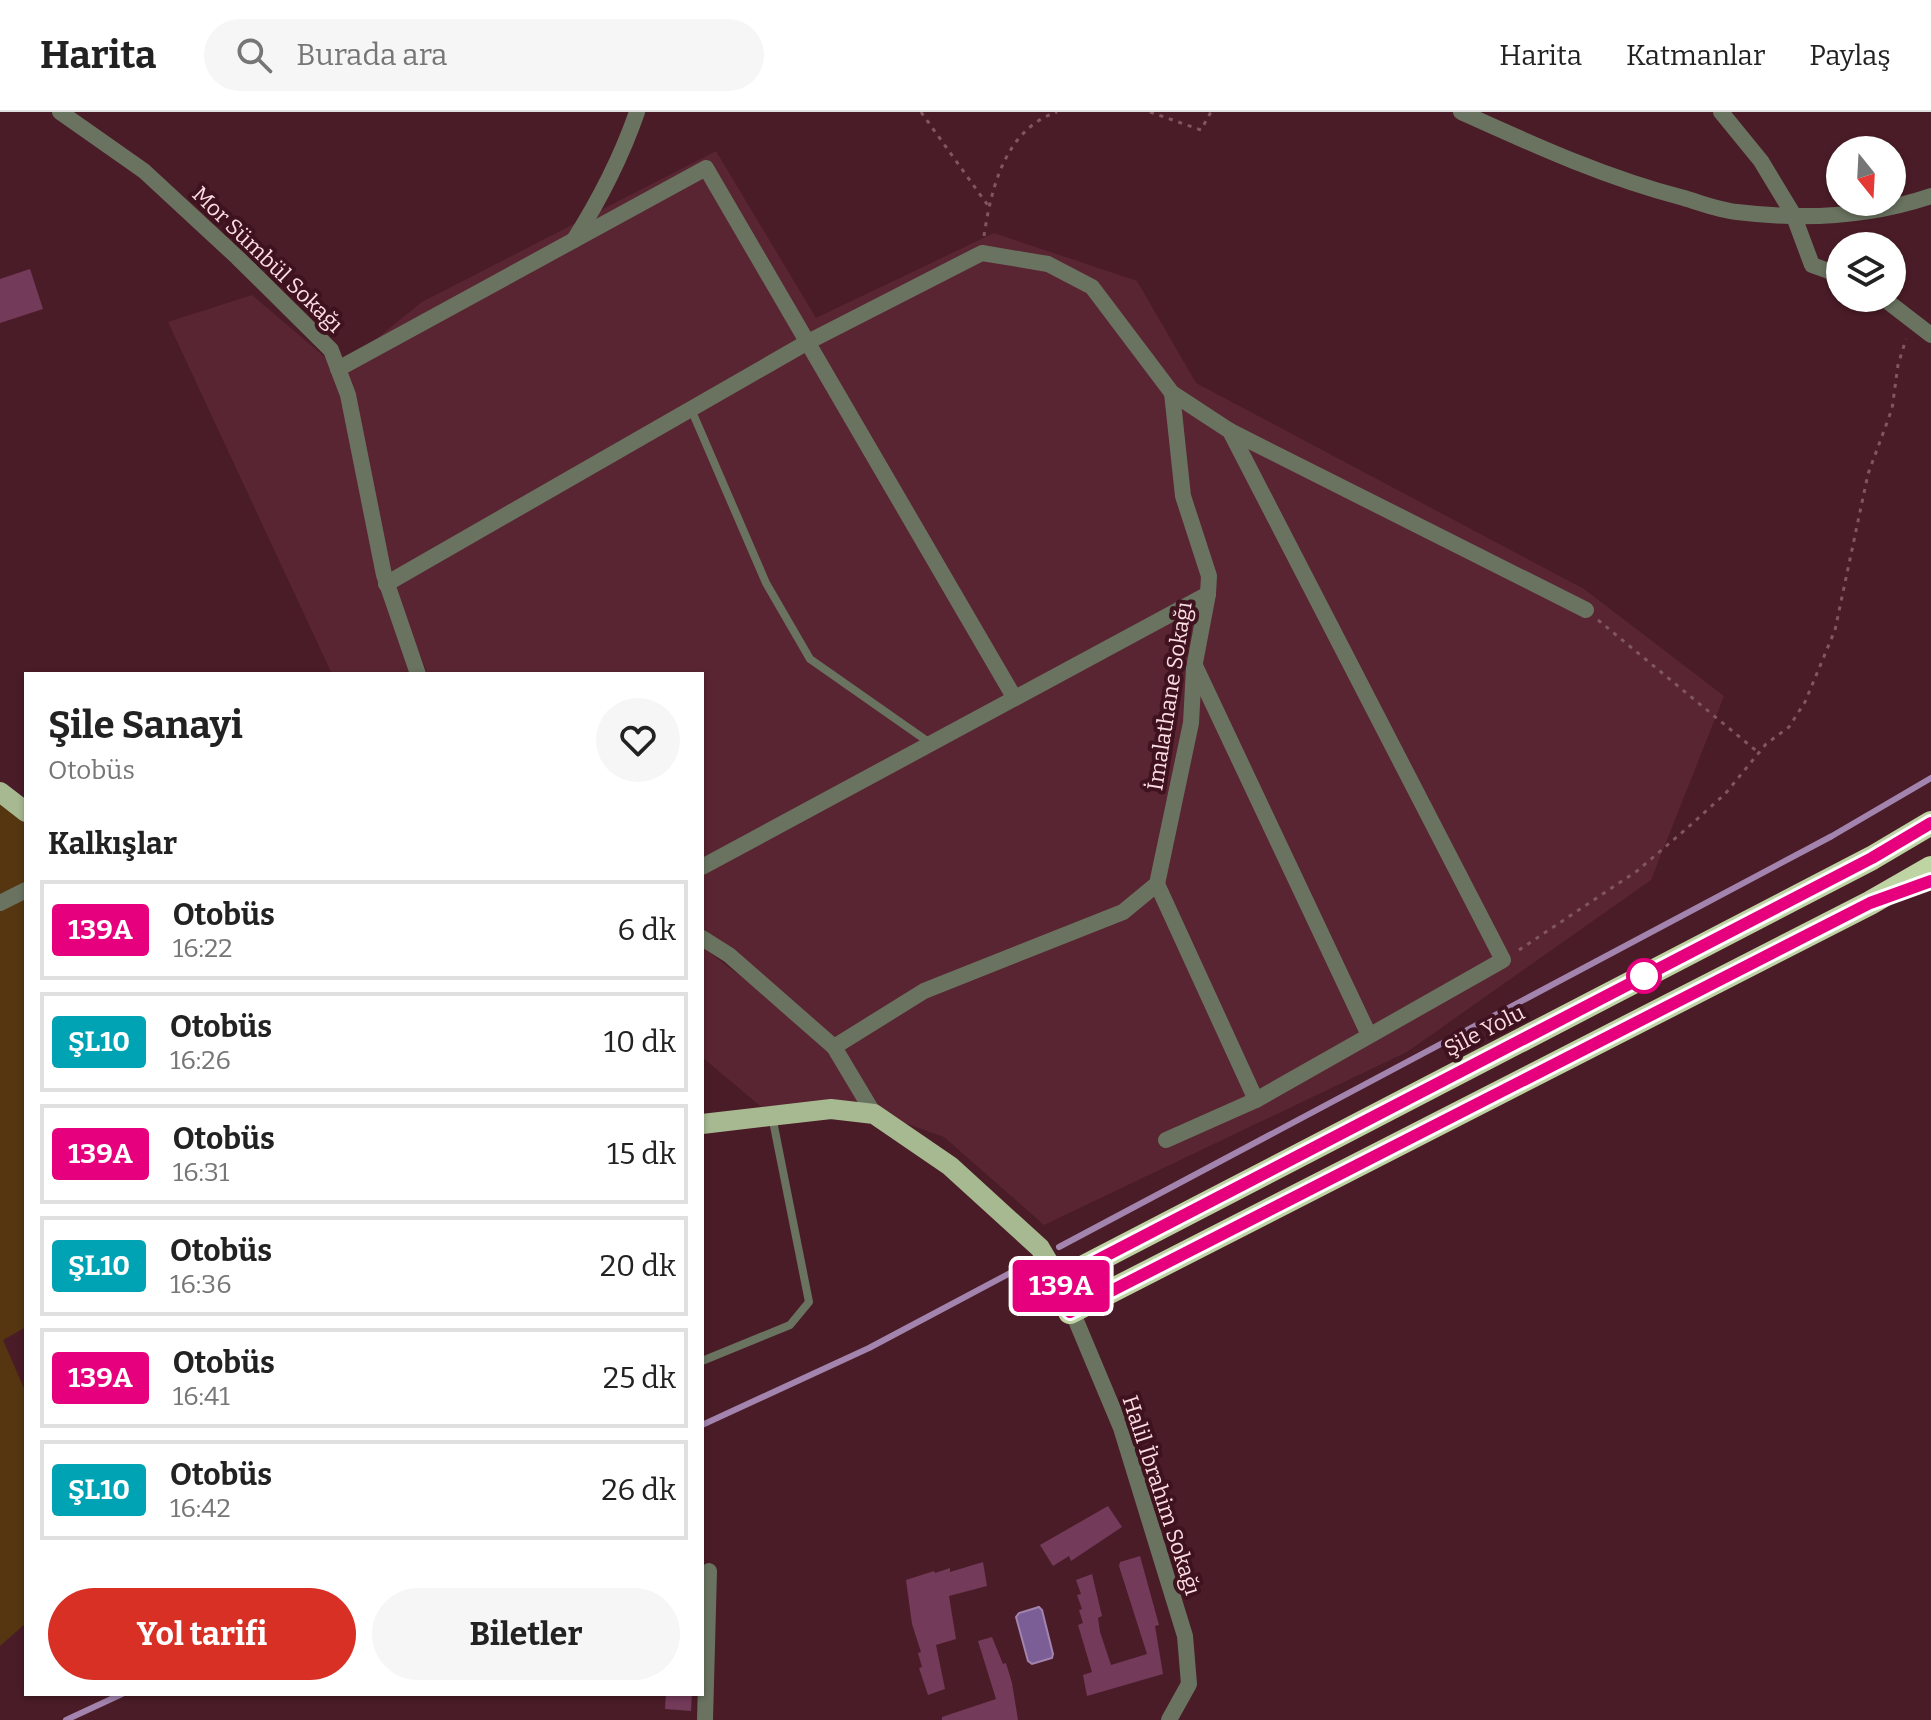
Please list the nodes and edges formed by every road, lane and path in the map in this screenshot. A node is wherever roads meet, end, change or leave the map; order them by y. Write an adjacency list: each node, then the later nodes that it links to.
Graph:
1 (60, 112): 19 (street, Mor Sümbül Sokağı)
2 (637, 112): 12 (street)
3 (921, 112): 10 (path)
4 (1057, 112): 10 (path)
5 (1150, 112): 6 (path)
6 (1211, 112)
7 (1461, 112): 11 (street)
8 (1721, 112): 11 (street)
9 (1931, 196): 11 (street)
10 (989, 207): 13 (path)
11 (1793, 214): 14 (street)
12 (573, 242): 18 (street); 19 (street)
13 (982, 253): 18 (street); 20 (street)
14 (1826, 270)
15 (1901, 312): 16 (street)
16 (1911, 320): 17 (street); 30 (path)
17 (1931, 335)
18 (806, 343): 21 (street); 28 (street)
19 (338, 369): 23 (street, Mor Sümbül Sokağı)
20 (1172, 393): 22 (street); 24 (street, İmalathane Sokağı)
21 (691, 408): 23 (street); 29 (lane)
22 (1230, 431): 25 (street); 42 (street)
23 (386, 584): 27 (street, Mor Sümbül Sokağı)
24 (1208, 594): 26 (street, İmalathane Sokağı); 28 (street)
25 (1586, 610): 30 (path)
26 (1194, 665): 37 (street, İmalathane Sokağı); 43 (street)
27 (417, 672)
28 (1014, 697): 29 (street)
29 (930, 743): 34 (street)
30 (1759, 753): 42 (path)
31 (0, 792): 32 (main road)
32 (24, 810)
33 (1931, 823): 50 (highway, Şile Yolu)
34 (704, 866)
35 (1931, 868): 40 (highway)
36 (1931, 881): 40 (highway)
37 (1157, 884): 44 (street); 45 (street)
38 (24, 891): 39 (street)
39 (0, 903)
40 (1870, 903): 51 (highway)
41 (704, 939): 44 (street)
42 (1503, 960): 43 (street)
43 (1369, 1035): 45 (street)
44 (834, 1047): 46 (street)
45 (1256, 1100): 49 (street)
46 (874, 1114): 47 (main road); 50 (main road)
47 (772, 1116): 48 (main road); 52 (lane)
48 (704, 1124)
49 (1166, 1140)
50 (1059, 1280): 51 (street, Halil İbrahim Sokağı)
51 (1070, 1312): 55 (street, Halil İbrahim Sokağı)
52 (704, 1360)
53 (709, 1571): 54 (street)
54 (705, 1720)
55 (1169, 1720)

